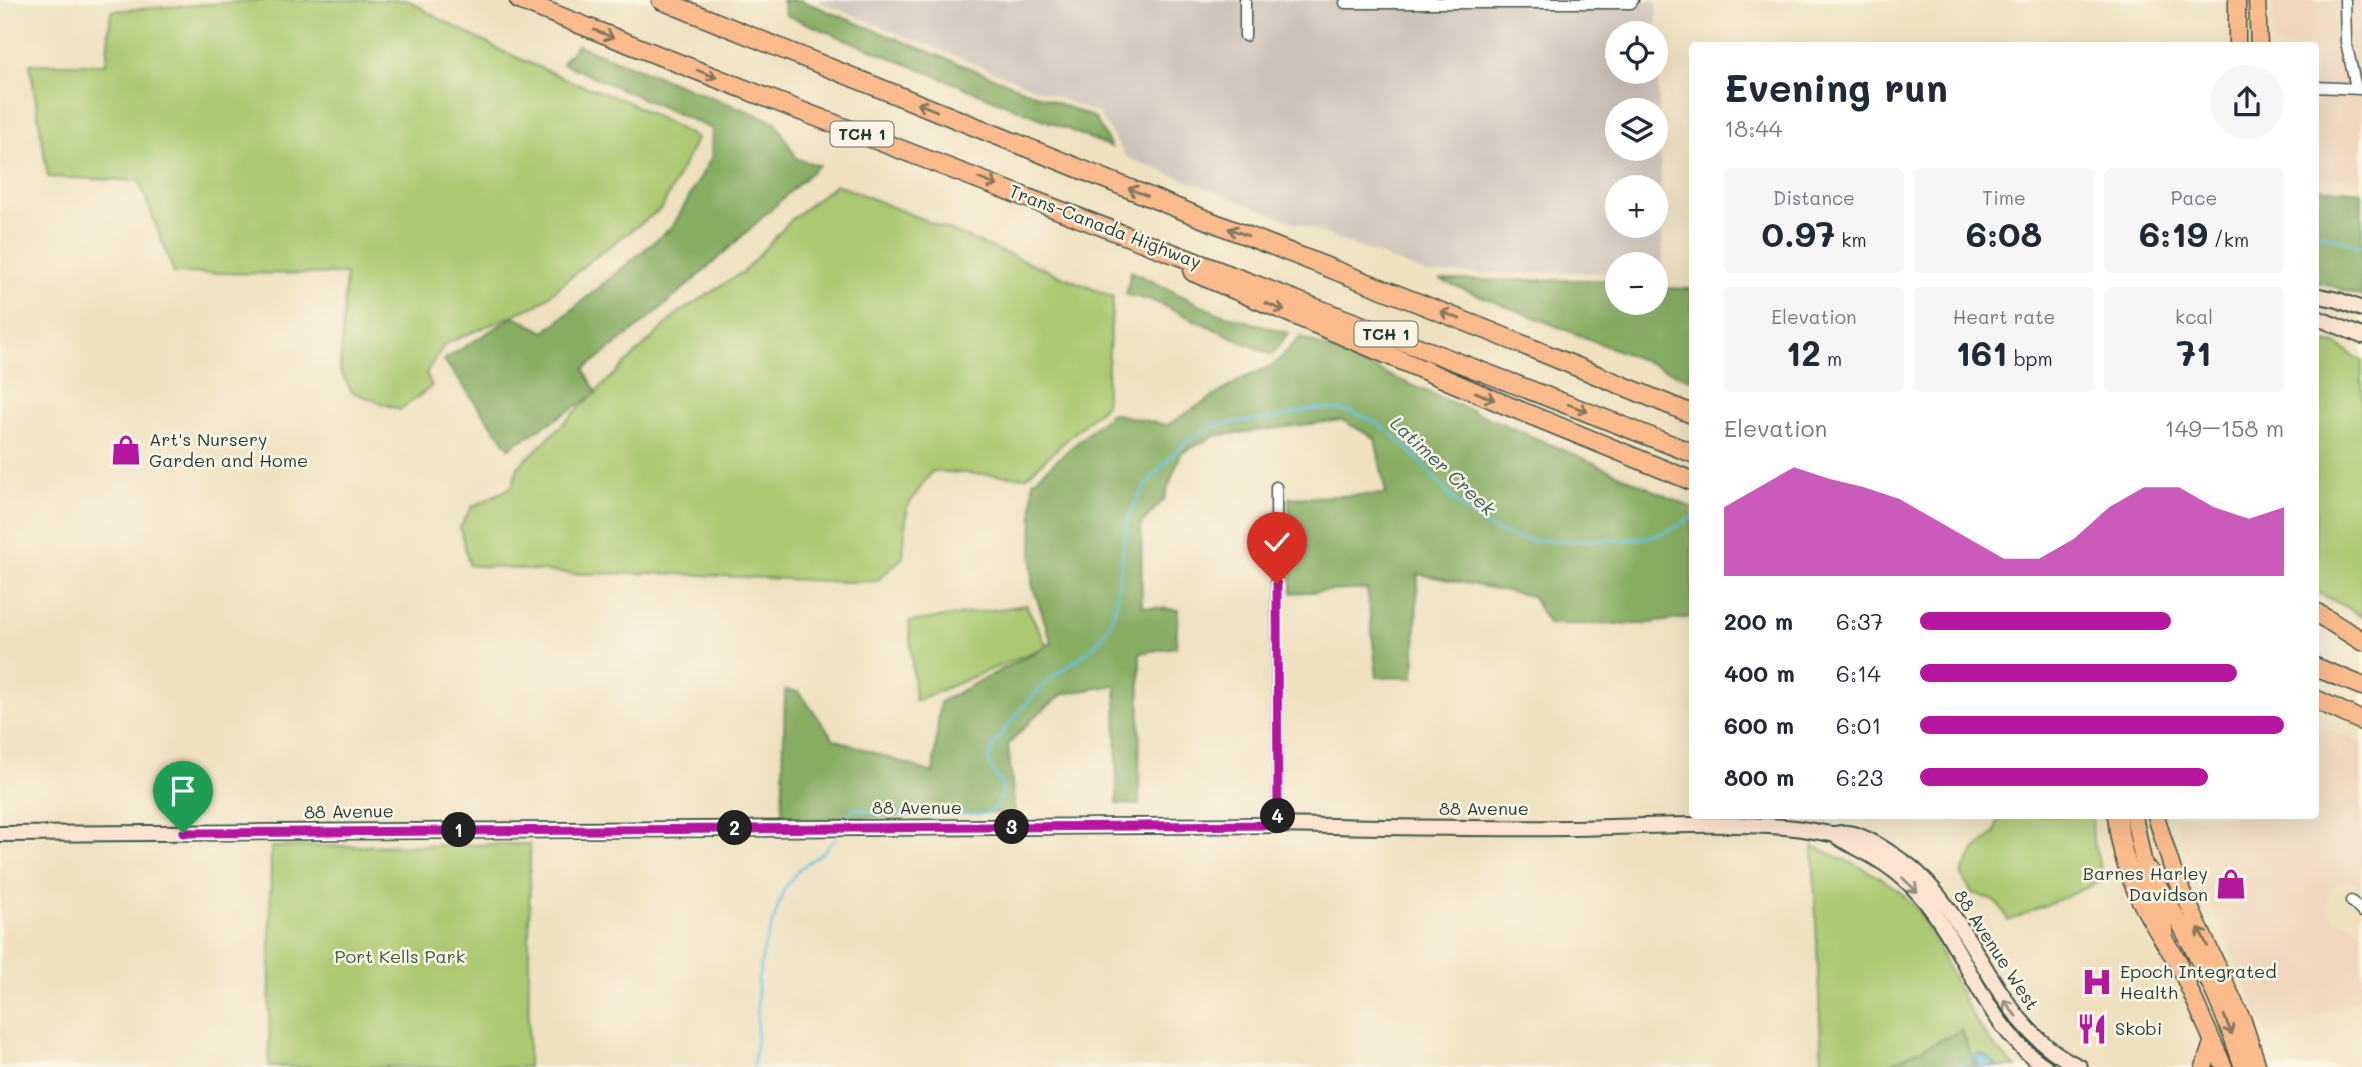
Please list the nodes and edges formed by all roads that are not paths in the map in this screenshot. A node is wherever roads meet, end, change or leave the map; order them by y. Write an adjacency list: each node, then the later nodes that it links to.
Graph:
1 (519, 0): 14 (highway, Trans-Canada Highway / TCH 1, one-way to 14)
2 (661, 0): 19 (highway, TCH 1, one-way to 2)
3 (1245, 0): 9 (street)
4 (1633, 0): 8 (street)
5 (2237, 0): 10 (main road)
6 (2257, 0): 11 (main road)
7 (2345, 0): 13 (street)
8 (1345, 3)
9 (1245, 36)
10 (2237, 42)
11 (2259, 42)
12 (2319, 88): 13 (street)
13 (2359, 89)
14 (1079, 218): 22 (highway, Trans-Canada Highway / TCH 1, one-way to 22); 23 (highway, one-way to 23)
15 (2319, 296): 16 (main road)
16 (2362, 309)
17 (2319, 319): 18 (main road)
18 (2362, 336)
19 (1581, 368): 20 (highway); 21 (highway, TCH 1)
20 (1689, 405)
21 (1689, 413)
22 (1689, 452)
23 (1689, 480)
24 (1276, 488): 34 (street)
25 (2319, 614): 26 (highway)
26 (2362, 641)
27 (2319, 669): 28 (highway)
28 (2362, 686)
29 (2319, 701): 30 (highway)
30 (2362, 721)
31 (2117, 819): 40 (highway)
32 (2135, 819): 37 (main road)
33 (2157, 819): 47 (main road, one-way to 33)
34 (1278, 825): 35 (main road, 88 Avenue); 36 (main road, 88 Avenue)
35 (0, 834)
36 (1833, 834): 42 (main road, 88 Avenue West, one-way to 42); 43 (main road, 88 Avenue West, one-way to 36)
37 (2141, 856): 40 (main road); 46 (main road, one-way to 46)
38 (2351, 901): 39 (street)
39 (2362, 912)
40 (2178, 962): 41 (main road)
41 (2212, 1043): 44 (main road); 45 (main road)
42 (2046, 1067)
43 (2080, 1067)
44 (2204, 1067)
45 (2224, 1067)
46 (2243, 1067)
47 (2258, 1067)

